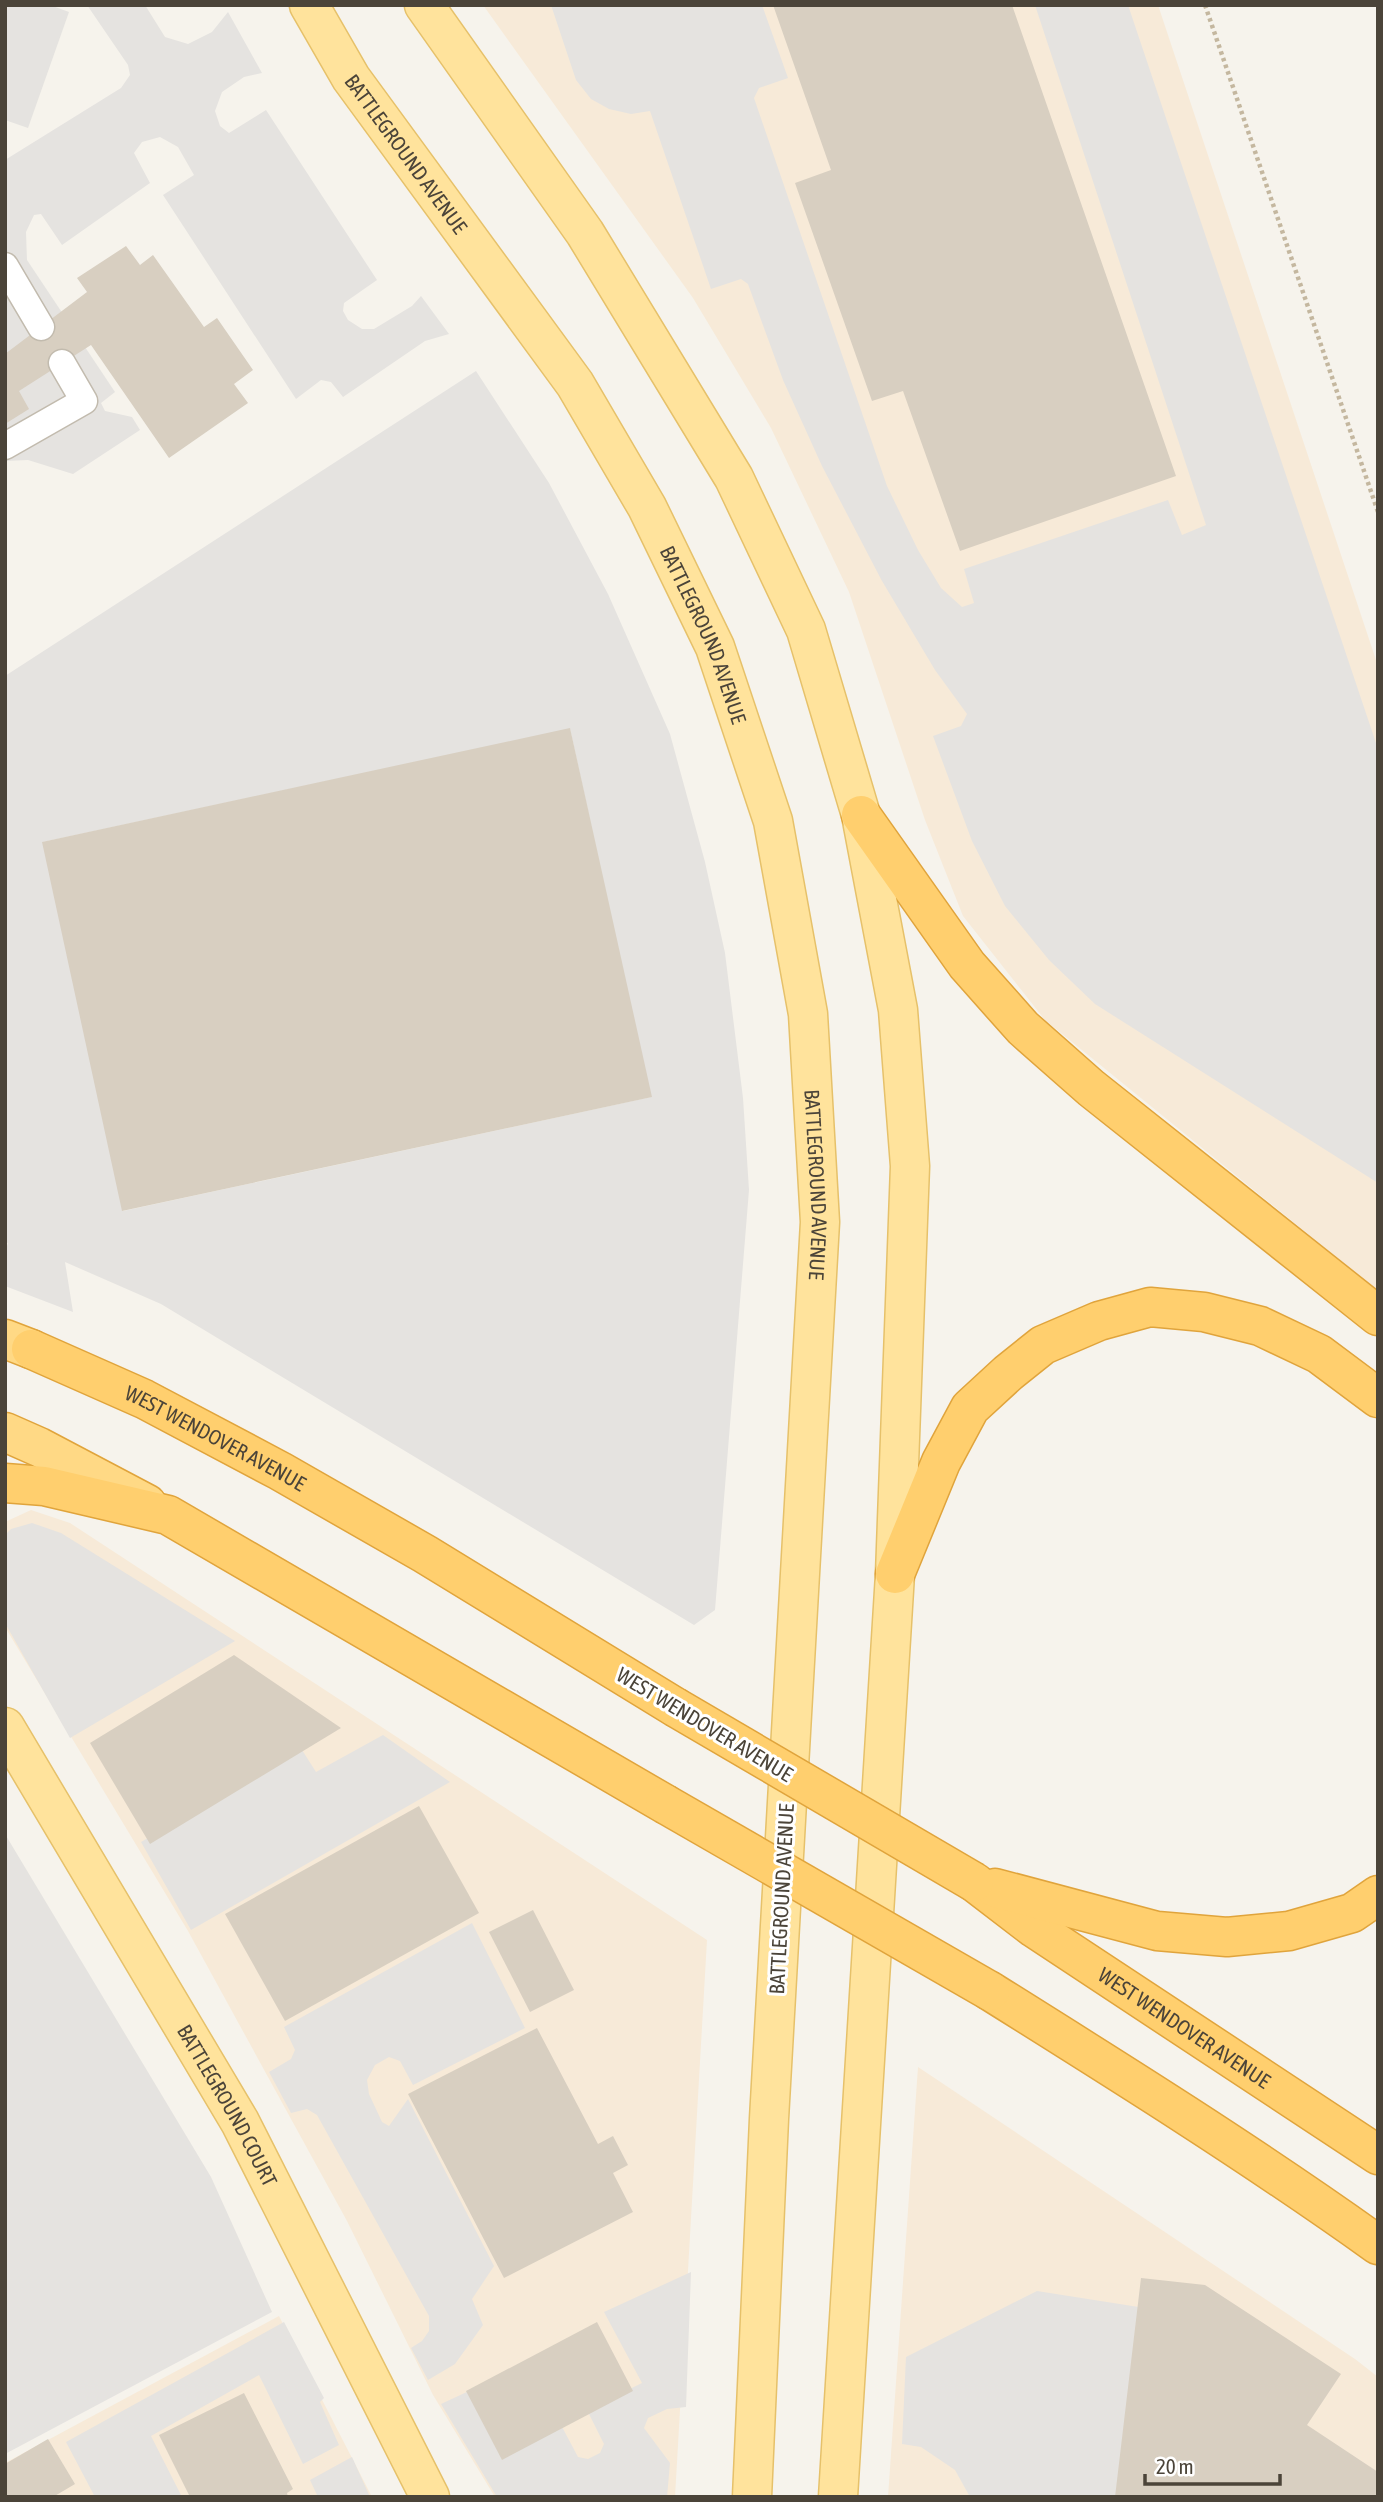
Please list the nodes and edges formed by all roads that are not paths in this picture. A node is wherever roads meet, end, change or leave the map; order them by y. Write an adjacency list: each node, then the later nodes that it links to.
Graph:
1 (309, 5): 21 (main road, BATTLEGROUND AVENUE)
2 (424, 5): 7 (main road)
3 (5, 266): 4 (lane)
4 (41, 327)
5 (62, 363): 6 (lane)
6 (5, 446)
7 (861, 815): 8 (highway); 14 (main road)
8 (1378, 1317)
9 (18, 1344): 16 (highway, WEST WENDOVER AVENUE, bridge)
10 (1378, 1398): 14 (highway)
11 (5, 1432): 13 (highway)
12 (5, 1483): 13 (highway)
13 (168, 1515): 19 (highway, bridge)
14 (895, 1574): 22 (main road)
15 (5, 1727): 20 (main road, BATTLEGROUND COURT)
16 (974, 1882): 17 (highway); 18 (highway, WEST WENDOVER AVENUE)
17 (1378, 1895)
18 (1378, 2155)
19 (1378, 2245)
20 (430, 2497)
21 (752, 2497)
22 (838, 2497)

